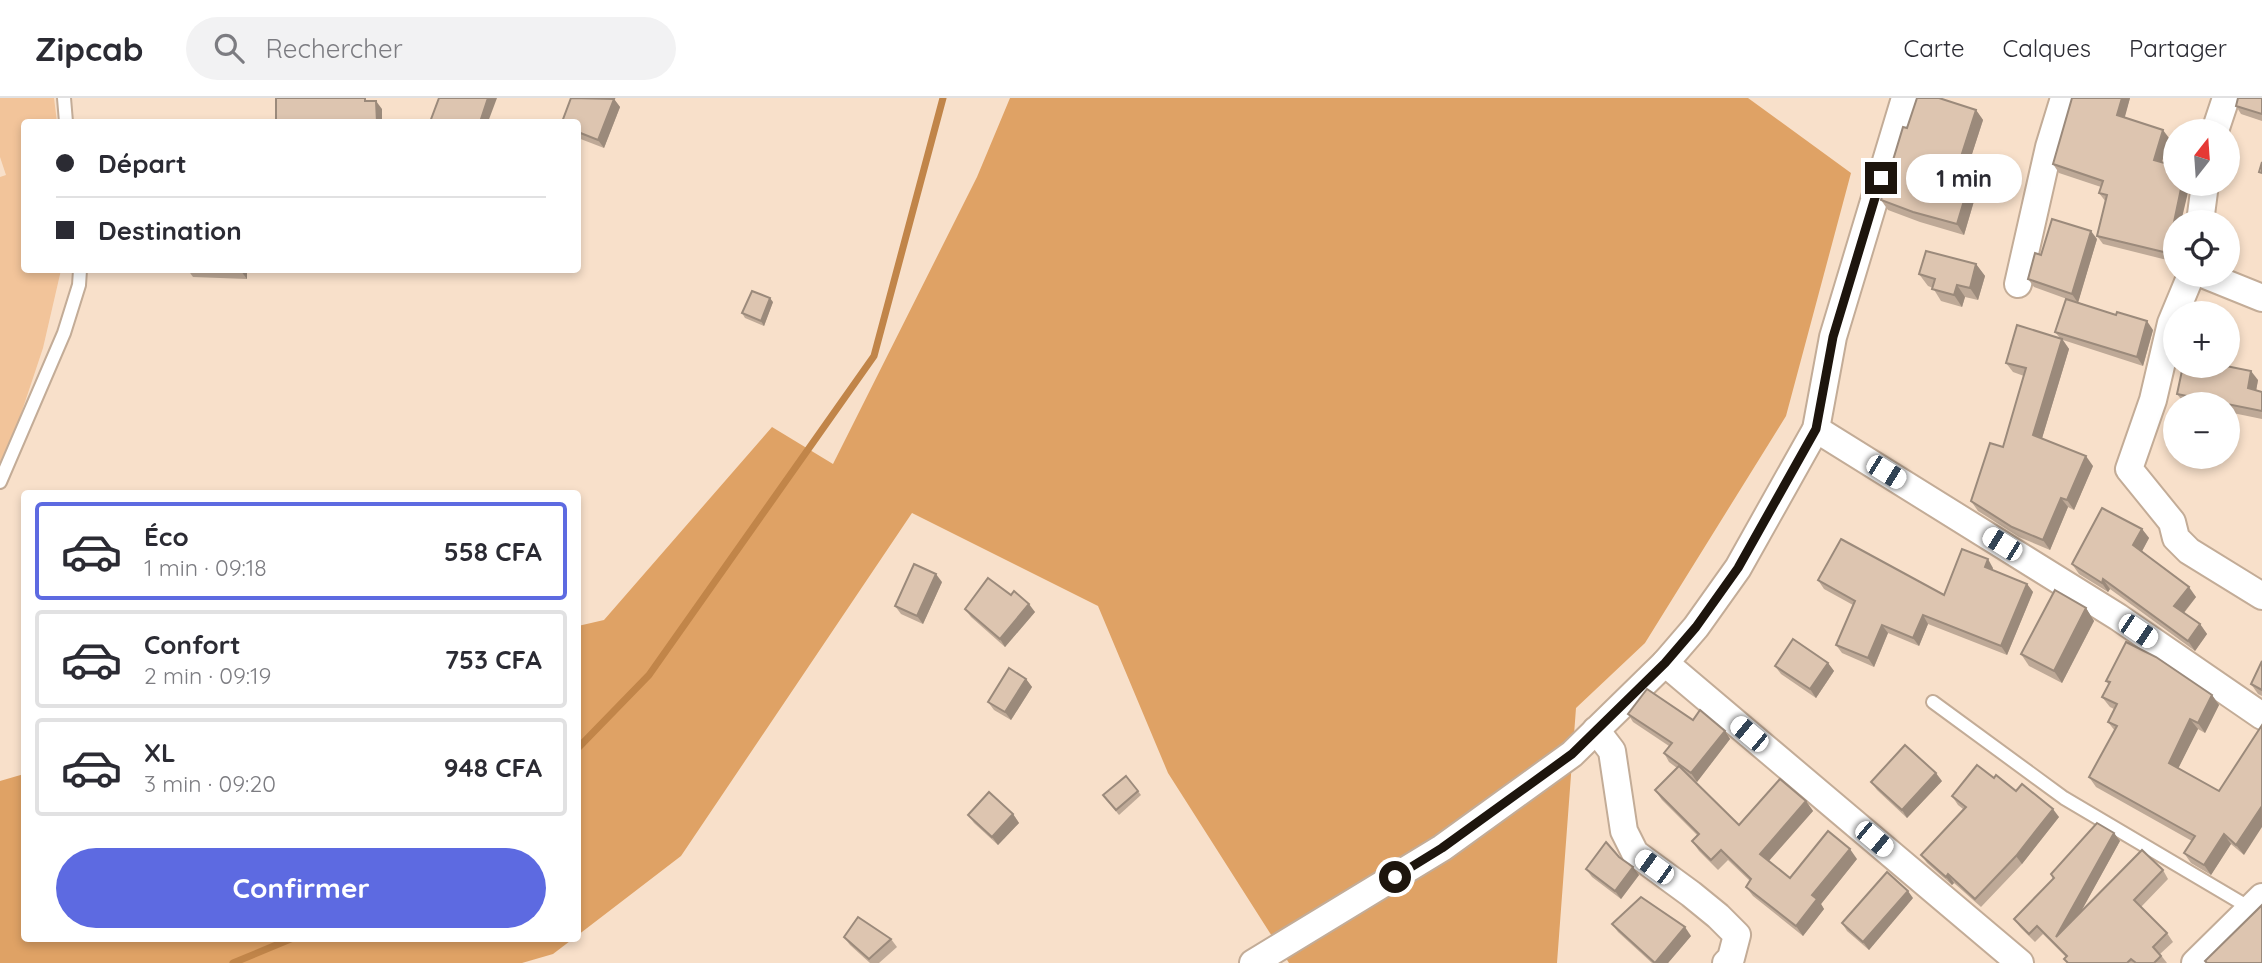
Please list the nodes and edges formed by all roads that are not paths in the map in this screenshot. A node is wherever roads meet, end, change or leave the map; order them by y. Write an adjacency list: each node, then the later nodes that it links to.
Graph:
1 (64, 98): 5 (lane)
2 (1905, 98): 12 (street)
3 (2064, 98): 8 (street)
4 (2226, 98): 6 (street)
5 (66, 119)
6 (2220, 119)
7 (80, 273): 13 (lane)
8 (2018, 284)
9 (2186, 287): 14 (street)
10 (2235, 287): 11 (street)
11 (2262, 298)
12 (1816, 429): 15 (street); 17 (street)
13 (0, 482)
14 (2262, 596)
15 (1665, 663): 18 (street); 22 (street)
16 (1933, 702): 19 (lane)
17 (2262, 716)
18 (1596, 730): 20 (street); 21 (street)
19 (2256, 902): 23 (street)
20 (1253, 963)
21 (1726, 963)
22 (2020, 963)
23 (2195, 963)

